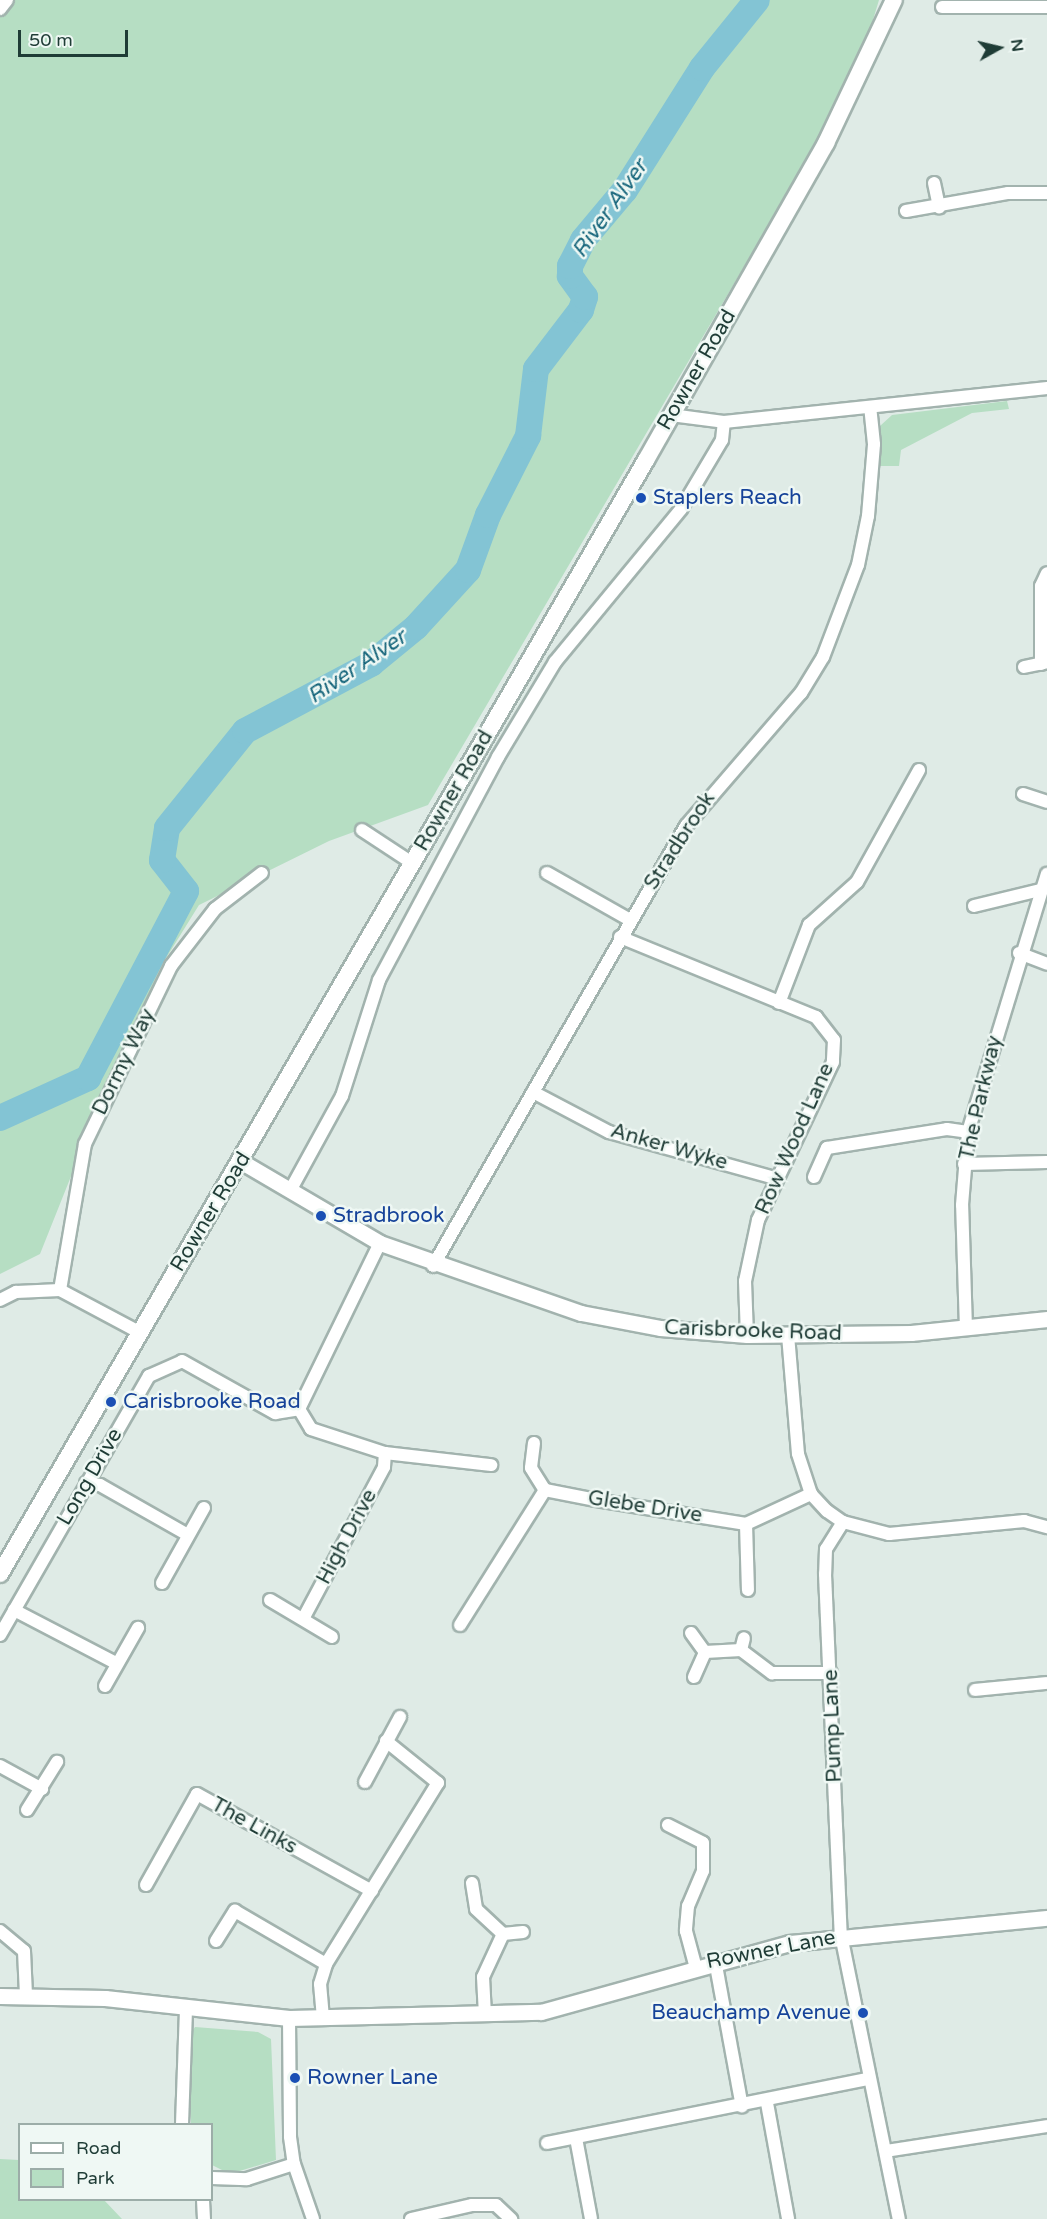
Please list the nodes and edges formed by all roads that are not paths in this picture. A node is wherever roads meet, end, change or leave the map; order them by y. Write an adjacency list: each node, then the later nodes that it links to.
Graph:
1 (7, 0): 5 (street)
2 (894, 0): 12 (main road, Rowner Road)
3 (942, 7): 4 (street)
4 (1047, 7)
5 (0, 9)
6 (934, 183): 8 (street)
7 (1047, 193): 8 (street)
8 (939, 207): 9 (street)
9 (906, 212)
10 (1047, 388): 11 (street)
11 (870, 407): 13 (street); 27 (street, Stradbrook)
12 (671, 415): 13 (street); 21 (main road, Rowner Road)
13 (724, 422): 39 (street)
14 (1047, 573): 15 (street)
15 (1044, 663): 16 (street)
16 (1024, 667)
17 (919, 770): 31 (street)
18 (1023, 794): 19 (street)
19 (1047, 802)
20 (362, 830): 21 (street)
21 (412, 863): 35 (main road, Rowner Road)
22 (262, 873): 42 (street, Dormy Way)
23 (547, 873): 27 (street)
24 (1047, 874): 25 (street, The Parkway)
25 (1040, 890): 26 (street); 29 (street, The Parkway)
26 (974, 906)
27 (630, 920): 28 (street, Stradbrook)
28 (620, 937): 31 (street, Row Wood Lane); 32 (street, Stradbrook)
29 (1019, 954): 30 (street); 33 (street, The Parkway)
30 (1047, 964)
31 (779, 1003): 38 (street, Row Wood Lane)
32 (534, 1092): 38 (street, Anker Wyke); 41 (street, Stradbrook)
33 (968, 1132): 36 (street, The Parkway); 37 (street)
34 (1047, 1161): 36 (street)
35 (242, 1162): 39 (street, Carisbrooke Road); 46 (main road, Rowner Road)
36 (964, 1164): 45 (street, The Parkway)
37 (814, 1177)
38 (775, 1178): 47 (street, Row Wood Lane)
39 (291, 1189): 40 (street, Carisbrooke Road)
40 (380, 1243): 41 (street, Carisbrooke Road); 49 (street)
41 (433, 1266): 47 (street, Carisbrooke Road)
42 (60, 1290): 43 (street); 46 (street)
43 (0, 1300)
44 (1047, 1319): 45 (street, Carisbrooke Road)
45 (966, 1329): 48 (street, Carisbrooke Road)
46 (137, 1331): 61 (main road, Rowner Road)
47 (747, 1335): 48 (street, Carisbrooke Road)
48 (788, 1335): 55 (street)
49 (299, 1408): 51 (street); 53 (street, Long Drive)
50 (534, 1443): 54 (street)
51 (385, 1453): 52 (street); 66 (street, High Drive)
52 (491, 1465)
53 (86, 1483): 60 (street); 65 (street, Long Drive)
54 (545, 1490): 58 (street, Glebe Drive); 67 (street)
55 (812, 1494): 57 (street); 58 (street)
56 (204, 1508): 60 (street)
57 (843, 1522): 59 (street); 74 (street, Pump Lane)
58 (746, 1524): 63 (street)
59 (1047, 1527)
60 (188, 1535): 62 (street)
61 (0, 1574)
62 (162, 1582)
63 (748, 1590)
64 (270, 1600): 66 (street)
65 (14, 1610): 70 (street, Long Drive); 73 (street)
66 (303, 1618): 71 (street)
67 (460, 1625)
68 (138, 1628): 73 (street)
69 (691, 1633): 72 (street)
70 (0, 1635)
71 (333, 1637)
72 (705, 1652): 74 (street); 75 (street)
73 (116, 1664): 77 (street)
74 (831, 1673): 94 (street, Pump Lane)
75 (694, 1677)
76 (1047, 1683): 78 (street)
77 (105, 1686)
78 (975, 1690)
79 (399, 1717): 80 (street)
80 (386, 1741): 83 (street); 89 (street)
81 (57, 1762): 84 (street)
82 (0, 1766): 84 (street)
83 (365, 1782)
84 (42, 1789): 85 (street)
85 (27, 1810)
86 (668, 1825): 98 (street)
87 (472, 1883): 93 (street)
88 (146, 1885): 89 (street, The Links)
89 (372, 1892): 97 (street)
90 (1047, 1918): 94 (street, Rowner Lane)
91 (0, 1931): 99 (street)
92 (523, 1932): 93 (street)
93 (503, 1934): 102 (street)
94 (842, 1935): 96 (street, Rowner Lane); 105 (street)
95 (216, 1941): 97 (street)
96 (715, 1960): 98 (street, Rowner Lane); 107 (street)
97 (326, 1964): 104 (street)
98 (694, 1965): 102 (street, Rowner Lane)
99 (26, 1995): 100 (street, Rowner Lane); 101 (street, Rowner Lane)
100 (0, 1996)
101 (186, 2007): 103 (street, Rowner Lane); 108 (street)
102 (484, 2015): 104 (street, Rowner Lane)
103 (289, 2018): 104 (street, Rowner Lane); 113 (street)
104 (323, 2018)
105 (868, 2079): 106 (street); 112 (street)
106 (767, 2103): 107 (street); 121 (street)
107 (742, 2107): 110 (street)
108 (182, 2123)
109 (1047, 2126): 112 (street)
110 (576, 2138): 111 (street); 120 (street)
111 (547, 2143)
112 (886, 2151): 122 (street)
113 (294, 2164): 114 (street); 117 (street)
114 (213, 2180)
115 (203, 2201): 116 (street)
116 (204, 2219)
117 (313, 2219)
118 (411, 2219): 119 (street)
119 (511, 2219)
120 (591, 2219)
121 (788, 2219)
122 (899, 2219)

